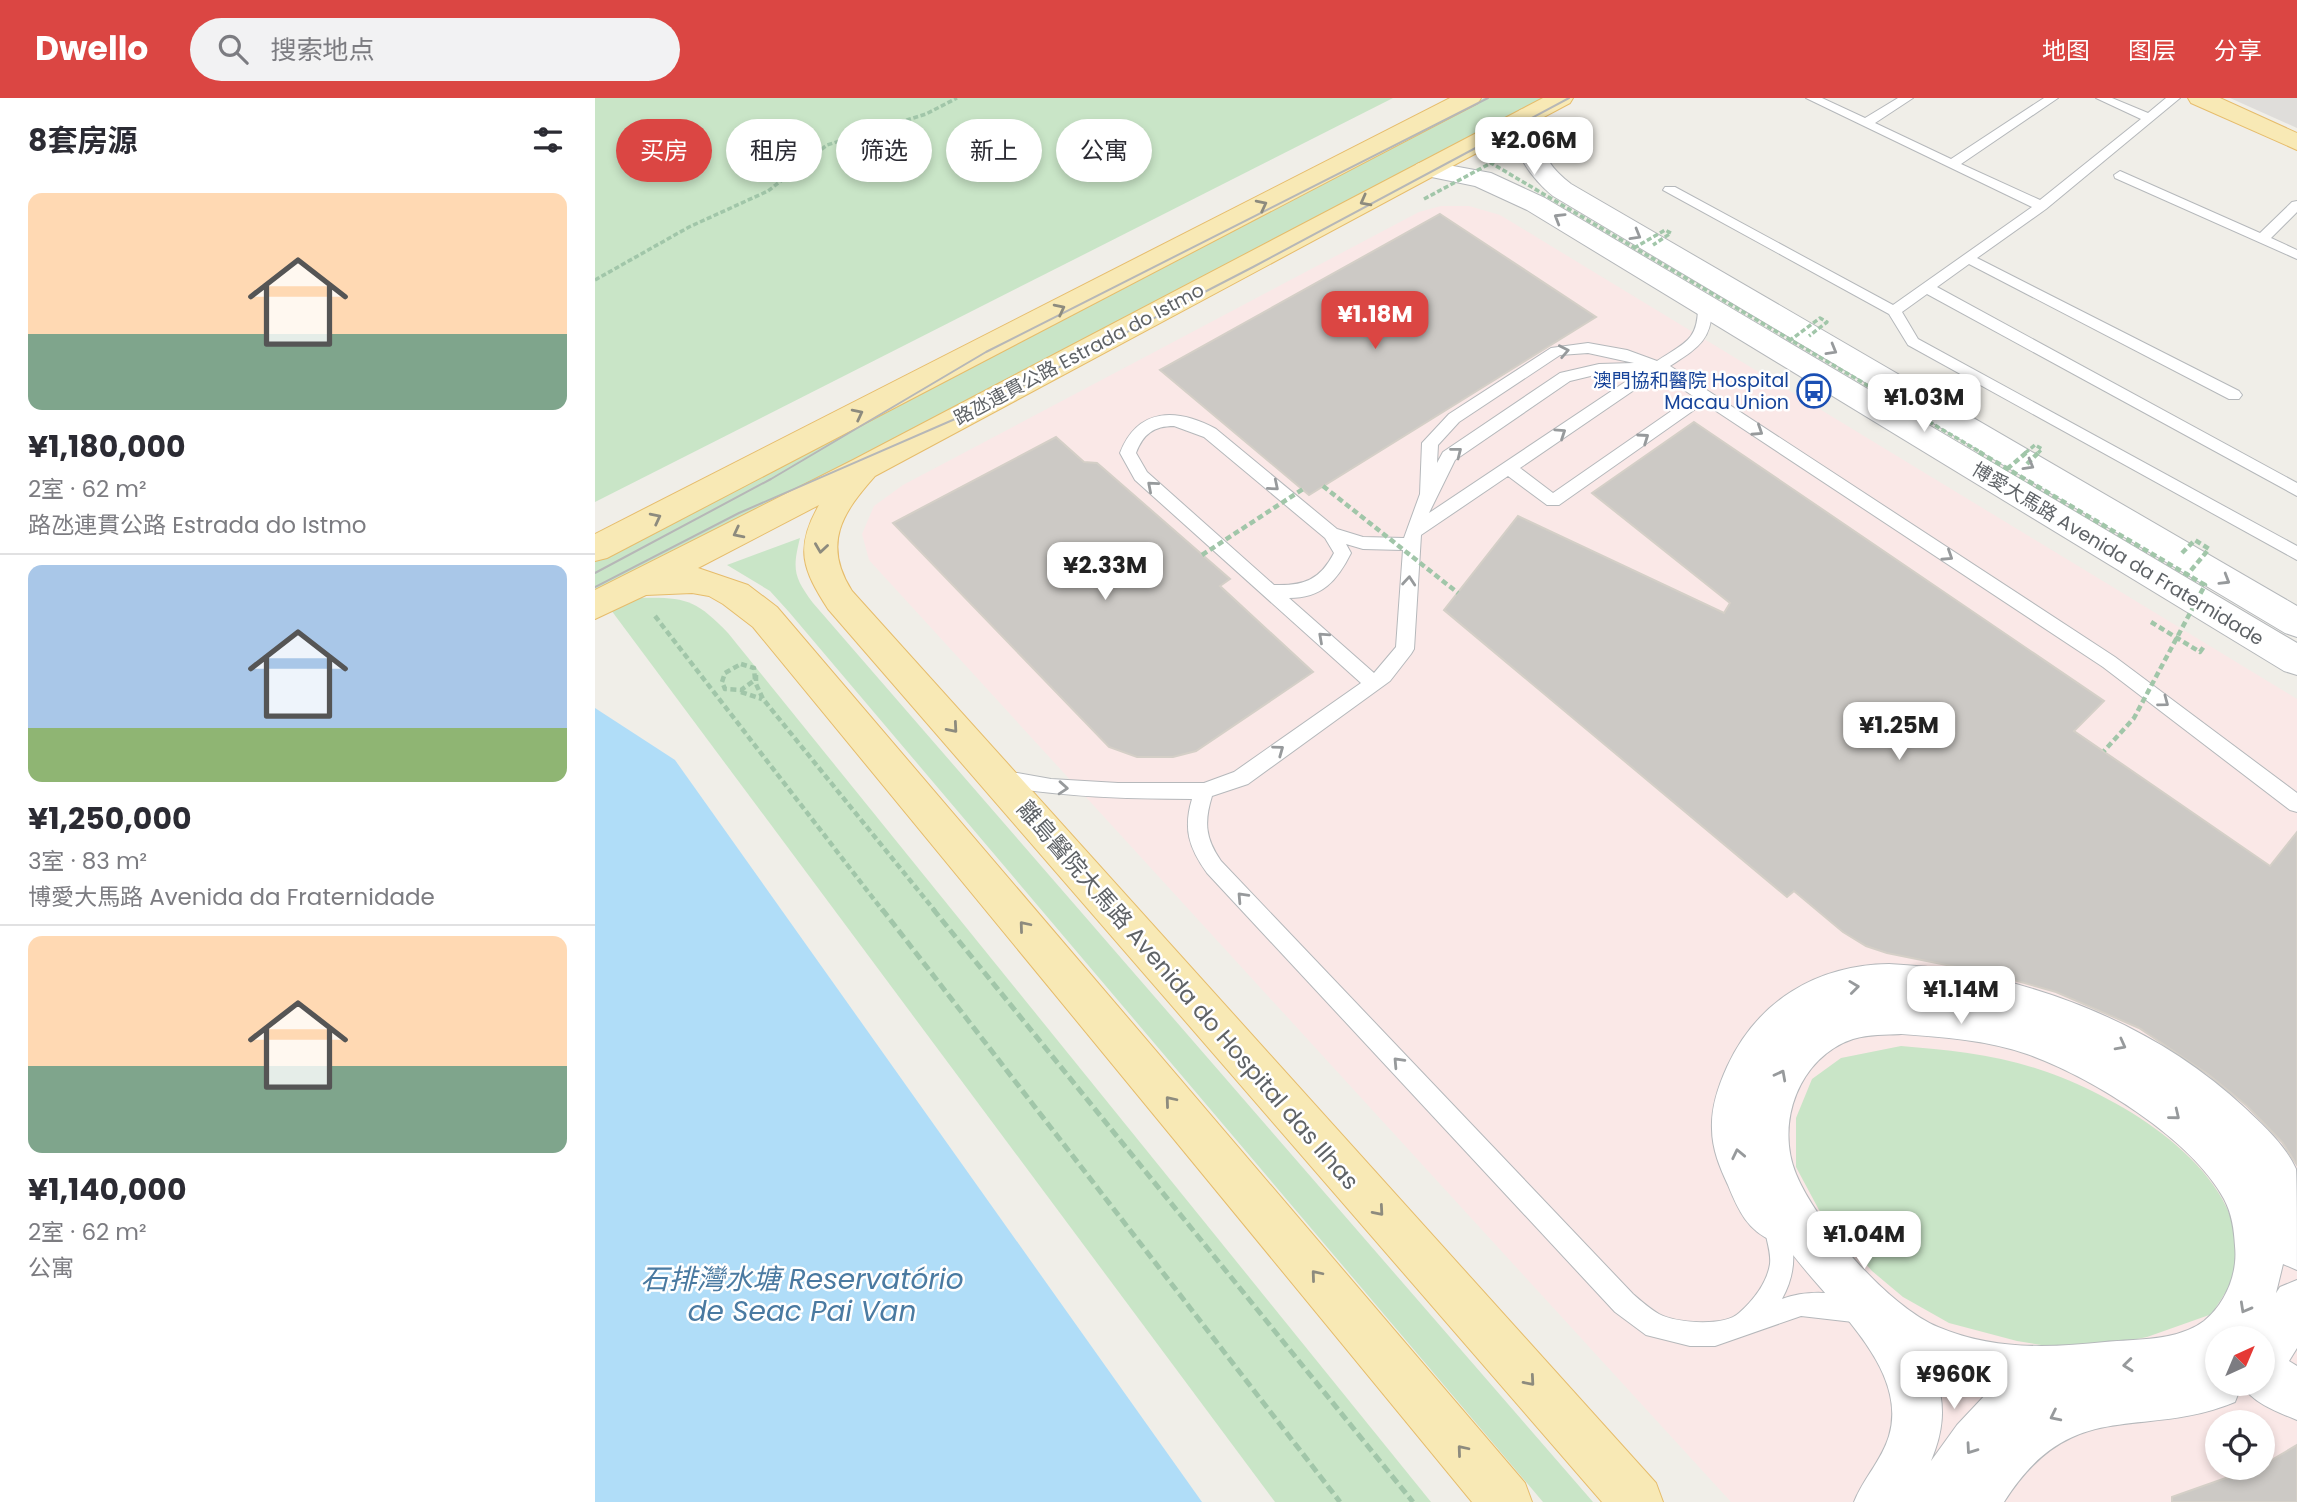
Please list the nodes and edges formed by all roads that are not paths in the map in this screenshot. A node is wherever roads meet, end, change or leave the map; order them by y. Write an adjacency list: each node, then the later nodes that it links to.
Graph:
1 (1469, 98): 34 (main road, one-way to 1)
2 (1561, 98): 10 (main road, 路氹連貫公路 Estrada do Istmo)
3 (1812, 98): 11 (lane)
4 (1907, 98): 11 (lane)
5 (2052, 98): 13 (lane)
6 (2102, 98): 9 (lane)
7 (2173, 98): 9 (lane)
8 (2200, 98): 12 (main road)
9 (2149, 118): 18 (lane)
10 (1532, 119): 14 (main road, 路氹連貫公路 Estrada do Istmo); 39 (street, 博愛大馬路 Avenida da Fraternidade, one-way to 39)
11 (1865, 123): 13 (lane)
12 (2297, 142)
13 (1952, 164): 18 (lane)
14 (1426, 169): 23 (street, 博愛大馬路 Avenida da Fraternidade, one-way to 14); 28 (main road, 路氹連貫公路 Estrada do Istmo, one-way to 28)
15 (2120, 174): 19 (lane)
16 (1670, 190): 24 (lane)
17 (2297, 205): 19 (lane)
18 (2041, 206): 21 (lane)
19 (2262, 239): 20 (lane)
20 (2297, 255)
21 (1968, 258): 22 (lane); 26 (lane)
22 (1927, 288): 24 (lane); 30 (lane)
23 (1705, 307): 25 (lane); 40 (street, 博愛大馬路 Avenida da Fraternidade)
24 (1894, 311): 35 (lane)
25 (1660, 367): 27 (lane); 29 (lane, one-way to 25); 31 (lane, one-way to 25); 31 (lane, one-way to 25)
26 (2234, 395)
27 (1704, 396): 29 (lane, one-way to 27); 44 (lane, one-way to 44)
28 (864, 468): 36 (main road, 路氹連貫公路 Estrada do Istmo, one-way to 36); 42 (main road, 離島醫院大馬路 Avenida do Hospital das Ilhas, one-way to 42)
29 (1509, 468): 33 (lane)
30 (2297, 490)
31 (1429, 494): 33 (lane)
32 (1331, 534): 33 (lane); 37 (lane); 37 (lane, one-way to 32)
33 (1412, 538): 41 (lane, one-way to 33)
34 (595, 550)
35 (2297, 554)
36 (636, 585): 38 (main road, 路氹連貫公路 Estrada do Istmo); 57 (main road, one-way to 36)
37 (1271, 591): 41 (lane, one-way to 37)
38 (595, 606)
39 (2297, 623)
40 (2297, 661)
41 (1374, 683): 43 (lane, one-way to 41)
42 (996, 777): 43 (lane, one-way to 43); 58 (main road, 離島醫院大馬路 Avenida do Hospital das Ilhas, one-way to 58)
43 (1204, 791): 49 (lane, one-way to 43)
44 (2297, 804)
45 (2297, 1246): 46 (street, one-way to 45)
46 (1796, 1277): 48 (street); 49 (lane)
47 (2297, 1304): 51 (street)
48 (1866, 1315): 49 (lane); 50 (street, one-way to 50); 54 (street); 59 (street)
49 (1740, 1324)
50 (2234, 1326)
51 (2275, 1338)
52 (2205, 1357): 54 (street, one-way to 54)
53 (2205, 1359): 61 (street, one-way to 61)
54 (2083, 1369): 60 (street, one-way to 60)
55 (2275, 1381): 56 (street)
56 (2297, 1395)
57 (1506, 1502)
58 (1637, 1502)
59 (1879, 1502)
60 (1934, 1502)
61 (1974, 1502)

